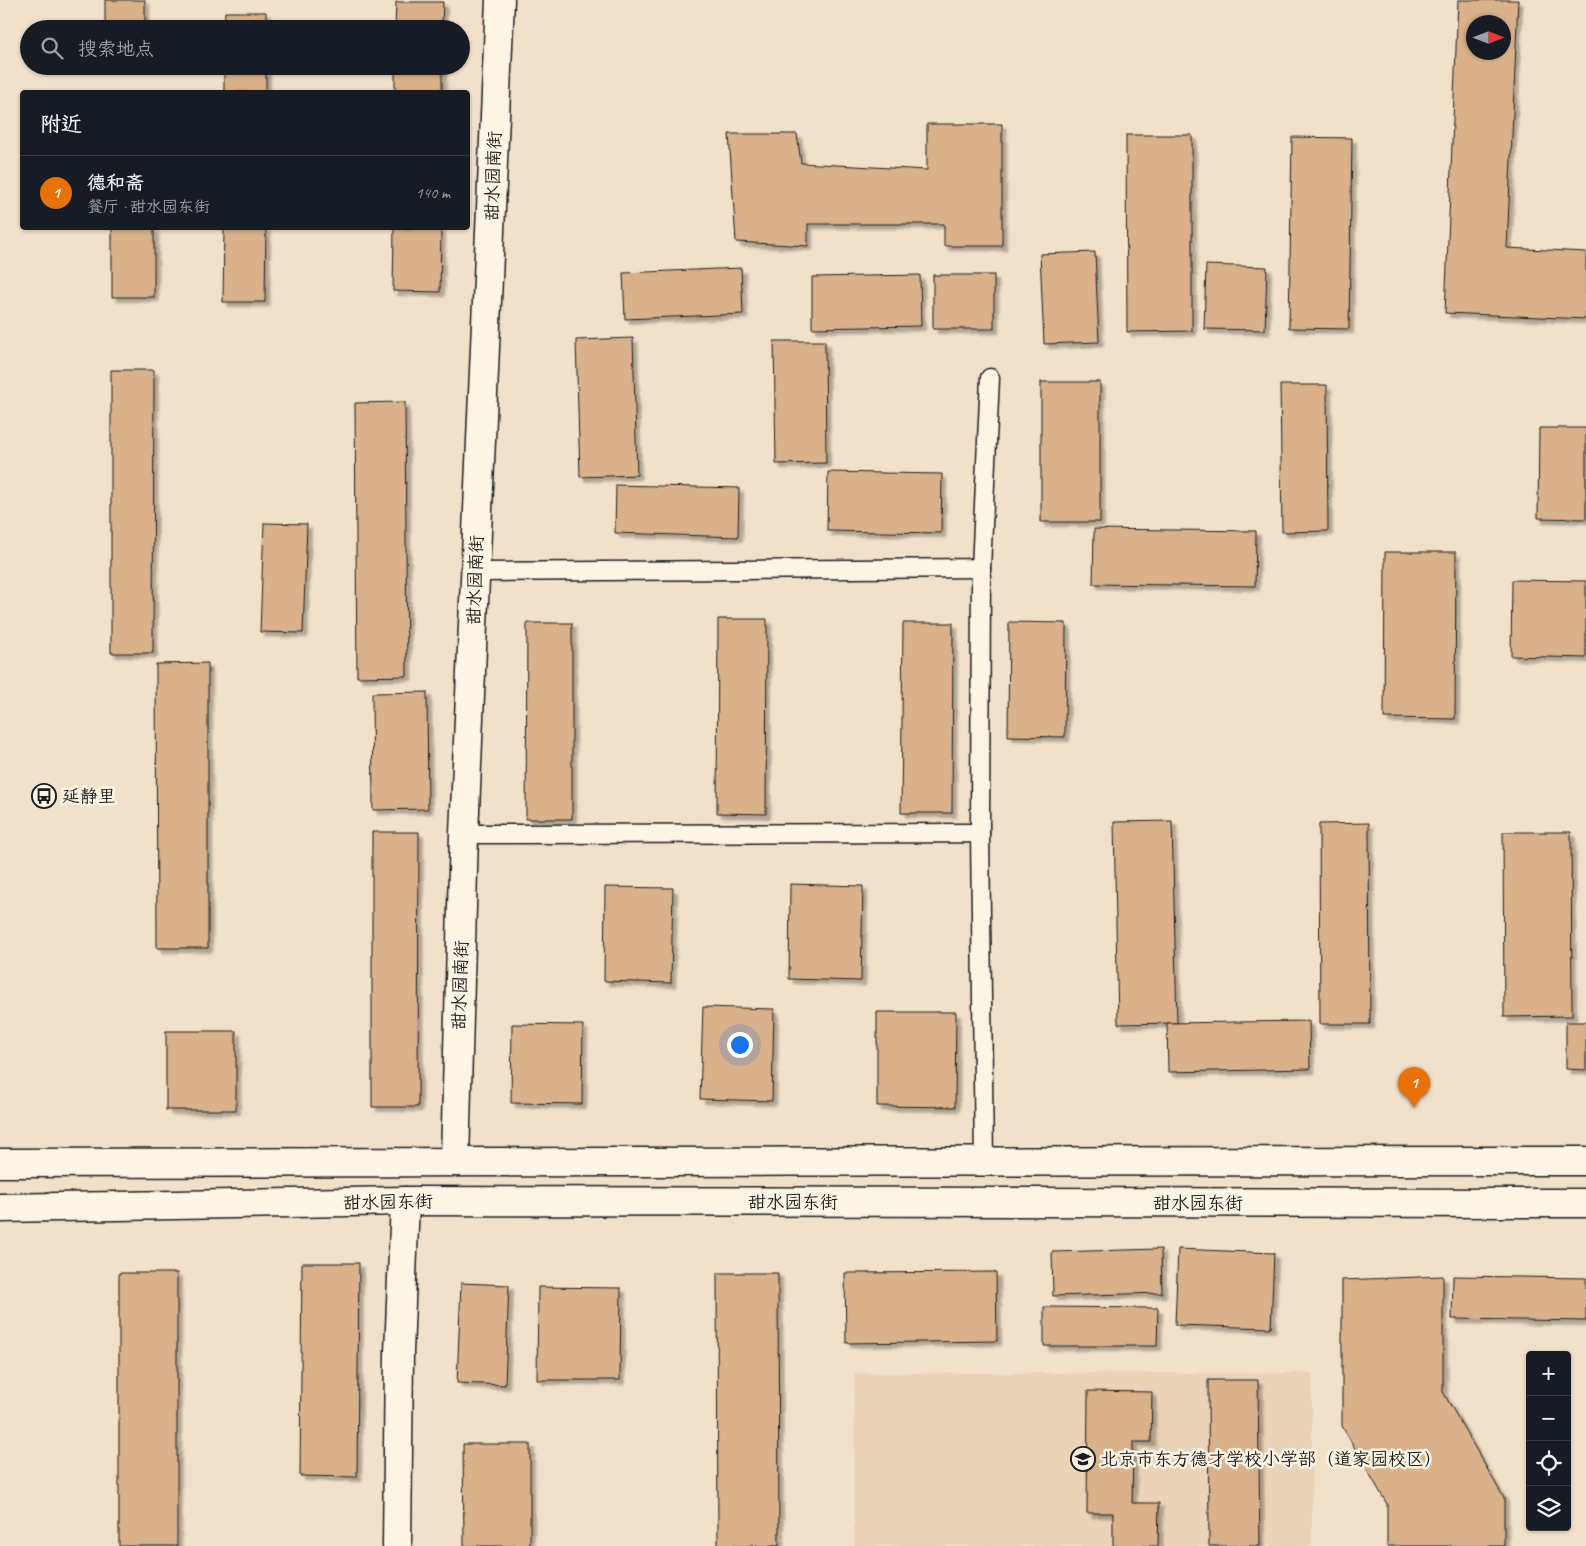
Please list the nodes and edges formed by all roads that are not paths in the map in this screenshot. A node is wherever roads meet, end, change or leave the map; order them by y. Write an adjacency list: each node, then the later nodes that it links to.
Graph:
1 (500, 0): 4 (street, 甜水园南街)
2 (990, 378): 3 (lane)
3 (981, 568): 4 (lane); 5 (lane)
4 (476, 572): 6 (street, 甜水园南街)
5 (980, 833): 6 (lane); 9 (lane)
6 (464, 834): 7 (street, 甜水园南街)
7 (455, 1161): 9 (street); 10 (street)
8 (1586, 1161): 9 (street)
9 (984, 1162)
10 (0, 1163)
11 (405, 1201): 12 (street, 甜水园东街); 13 (street, 甜水园东街); 14 (street)
12 (1586, 1203)
13 (0, 1208)
14 (397, 1546)

